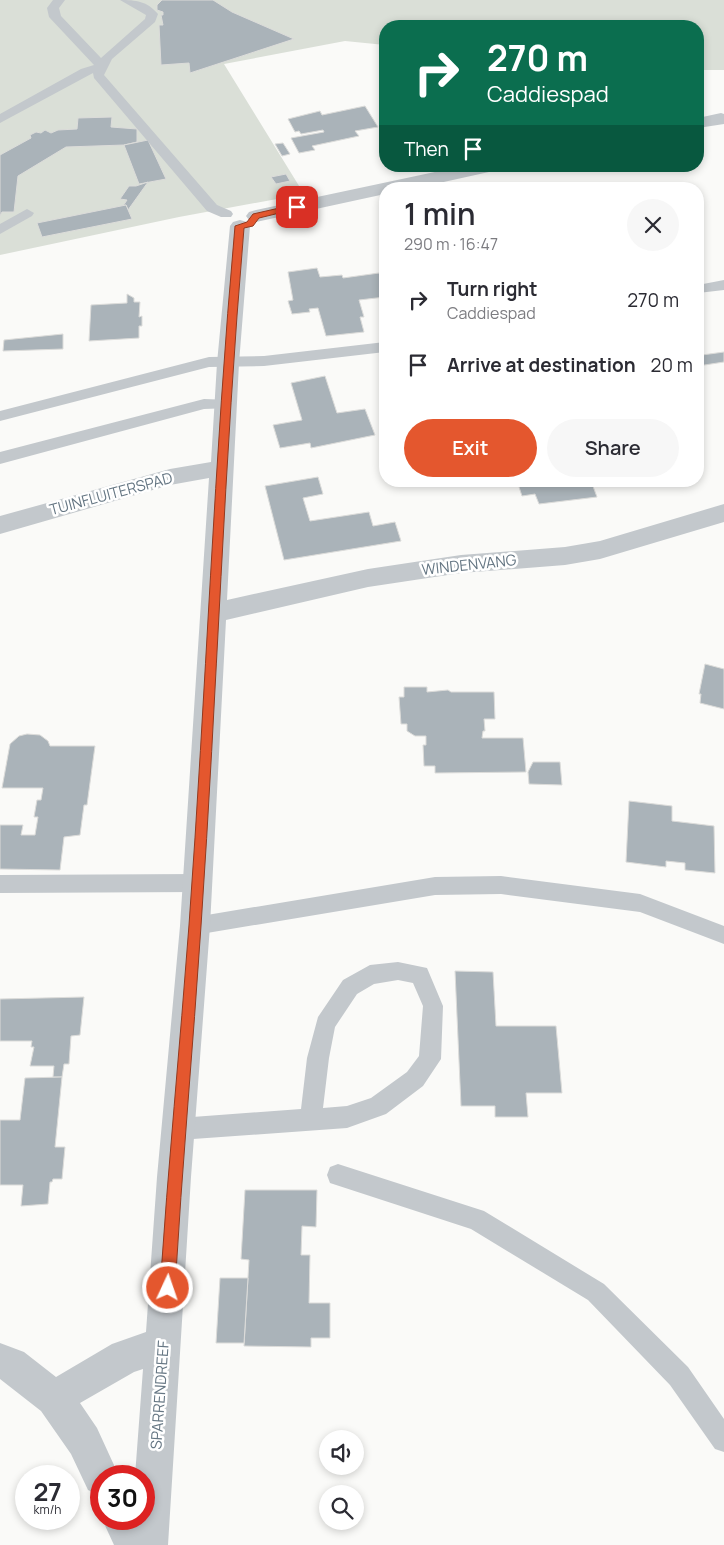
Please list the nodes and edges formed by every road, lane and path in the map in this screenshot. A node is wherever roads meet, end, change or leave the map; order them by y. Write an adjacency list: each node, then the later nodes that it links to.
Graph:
1 (59, 0): 3 (lane)
2 (126, 0): 3 (lane)
3 (102, 66): 5 (lane); 11 (lane)
4 (721, 118): 6 (street)
5 (0, 119)
6 (704, 122)
7 (463, 172): 8 (street)
8 (415, 182)
9 (379, 190): 11 (street)
10 (27, 214): 12 (lane)
11 (240, 219): 16 (street, SPARRENDREEF)
12 (0, 230)
13 (724, 285): 14 (lane)
14 (704, 288)
15 (379, 348): 16 (lane)
16 (228, 362): 17 (street, SPARRENDREEF); 18 (lane)
17 (226, 404): 19 (lane); 20 (street, SPARRENDREEF)
18 (0, 416)
19 (0, 458)
20 (222, 468): 22 (street, TUINFLUITERSPAD); 23 (street, SPARRENDREEF)
21 (724, 513): 23 (street, WINDENVANG)
22 (0, 525)
23 (212, 613): 24 (street, SPARRENDREEF)
24 (198, 883): 25 (lane); 26 (street, SPARRENDREEF)
25 (0, 884)
26 (195, 926): 27 (lane); 29 (street, SPARRENDREEF)
27 (724, 935)
28 (311, 1121): 28 (lane); 29 (lane)
29 (179, 1129): 31 (street, SPARRENDREEF)
30 (338, 1175): 34 (lane)
31 (164, 1344): 33 (street); 38 (street, SPARRENDREEF)
32 (0, 1362): 33 (street)
33 (54, 1398): 35 (street)
34 (724, 1440)
35 (95, 1465)
36 (126, 1530): 37 (street)
37 (134, 1545)
38 (149, 1545)

